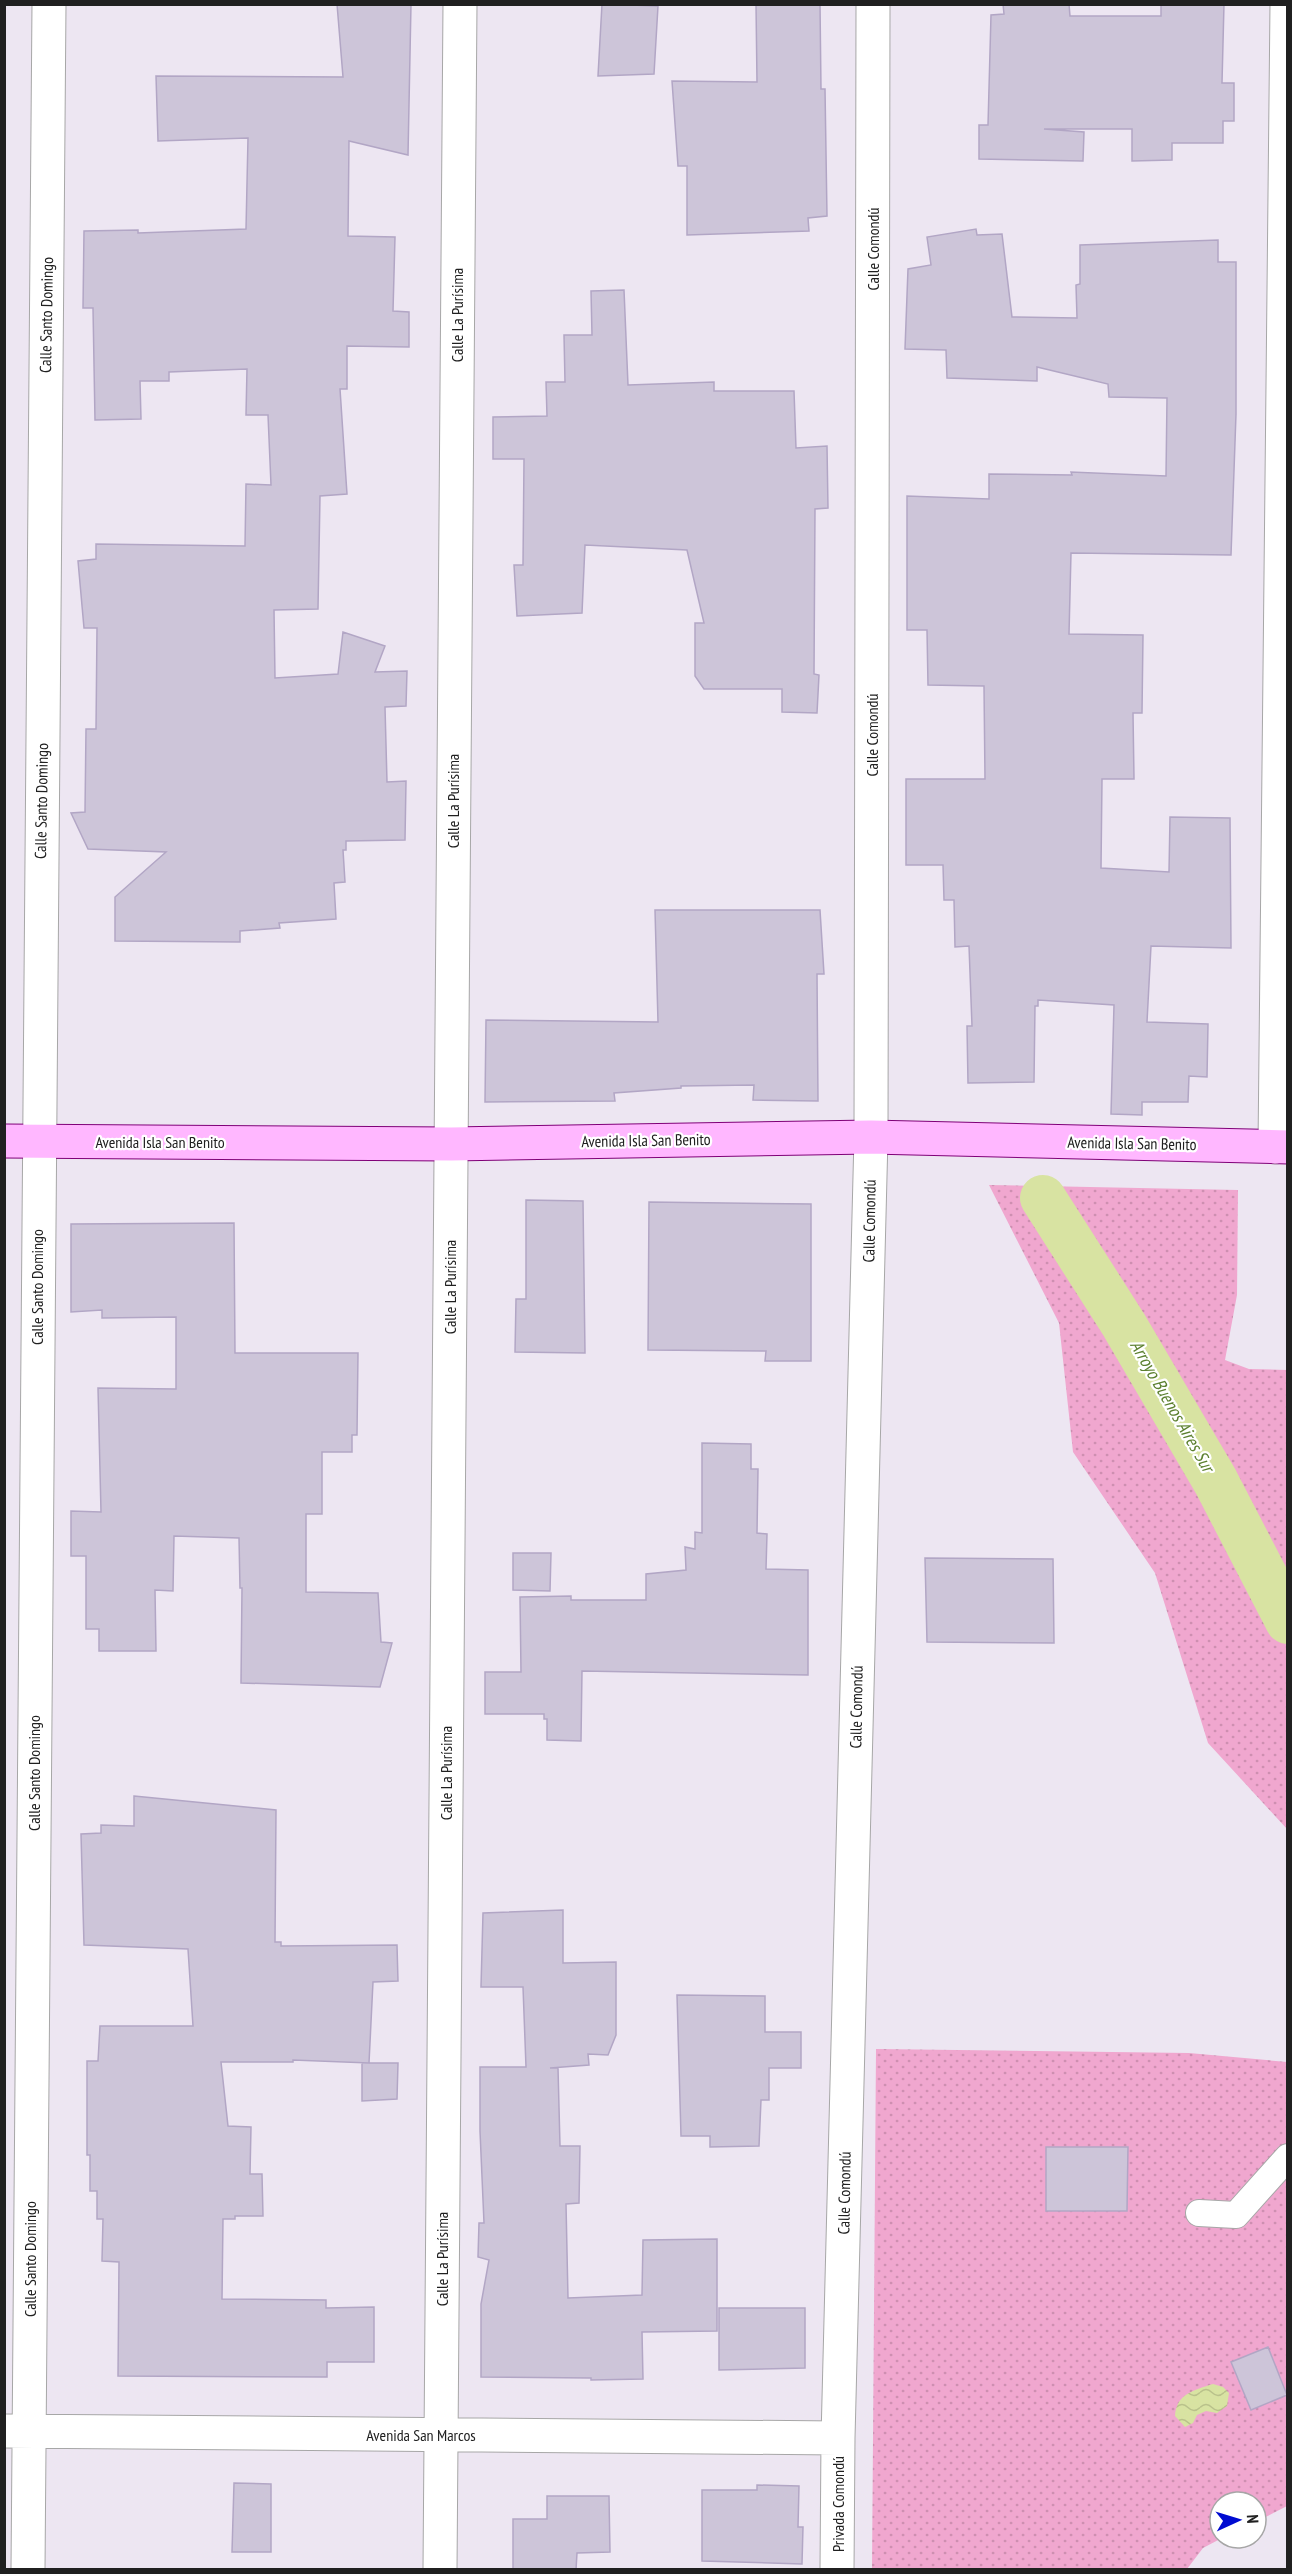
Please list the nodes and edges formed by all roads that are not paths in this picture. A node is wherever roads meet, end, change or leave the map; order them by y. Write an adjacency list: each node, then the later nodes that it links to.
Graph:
1 (49, 4): 7 (street, Calle Santo Domingo)
2 (460, 4): 8 (street, Calle La Purísima)
3 (873, 4): 5 (street, Calle Comondú)
4 (1287, 4): 9 (street)
5 (871, 1137): 8 (main road, Avenida Isla San Benito); 9 (main road, Avenida Isla San Benito); 14 (street, Calle Comondú)
6 (4, 1141): 7 (main road, Avenida Isla San Benito)
7 (38, 1142): 8 (main road, Avenida Isla San Benito); 12 (street, Calle Santo Domingo)
8 (451, 1144): 13 (street, Calle La Purísima)
9 (1281, 1147)
10 (1287, 2157): 11 (lane)
11 (1199, 2213)
12 (17, 2431): 13 (street, Avenida San Marcos); 15 (street, Calle Santo Domingo)
13 (441, 2435): 14 (street, Avenida San Marcos); 16 (street, Calle La Purísima)
14 (838, 2438): 17 (street, Privada Comondú)
15 (28, 2570)
16 (440, 2570)
17 (837, 2570)

